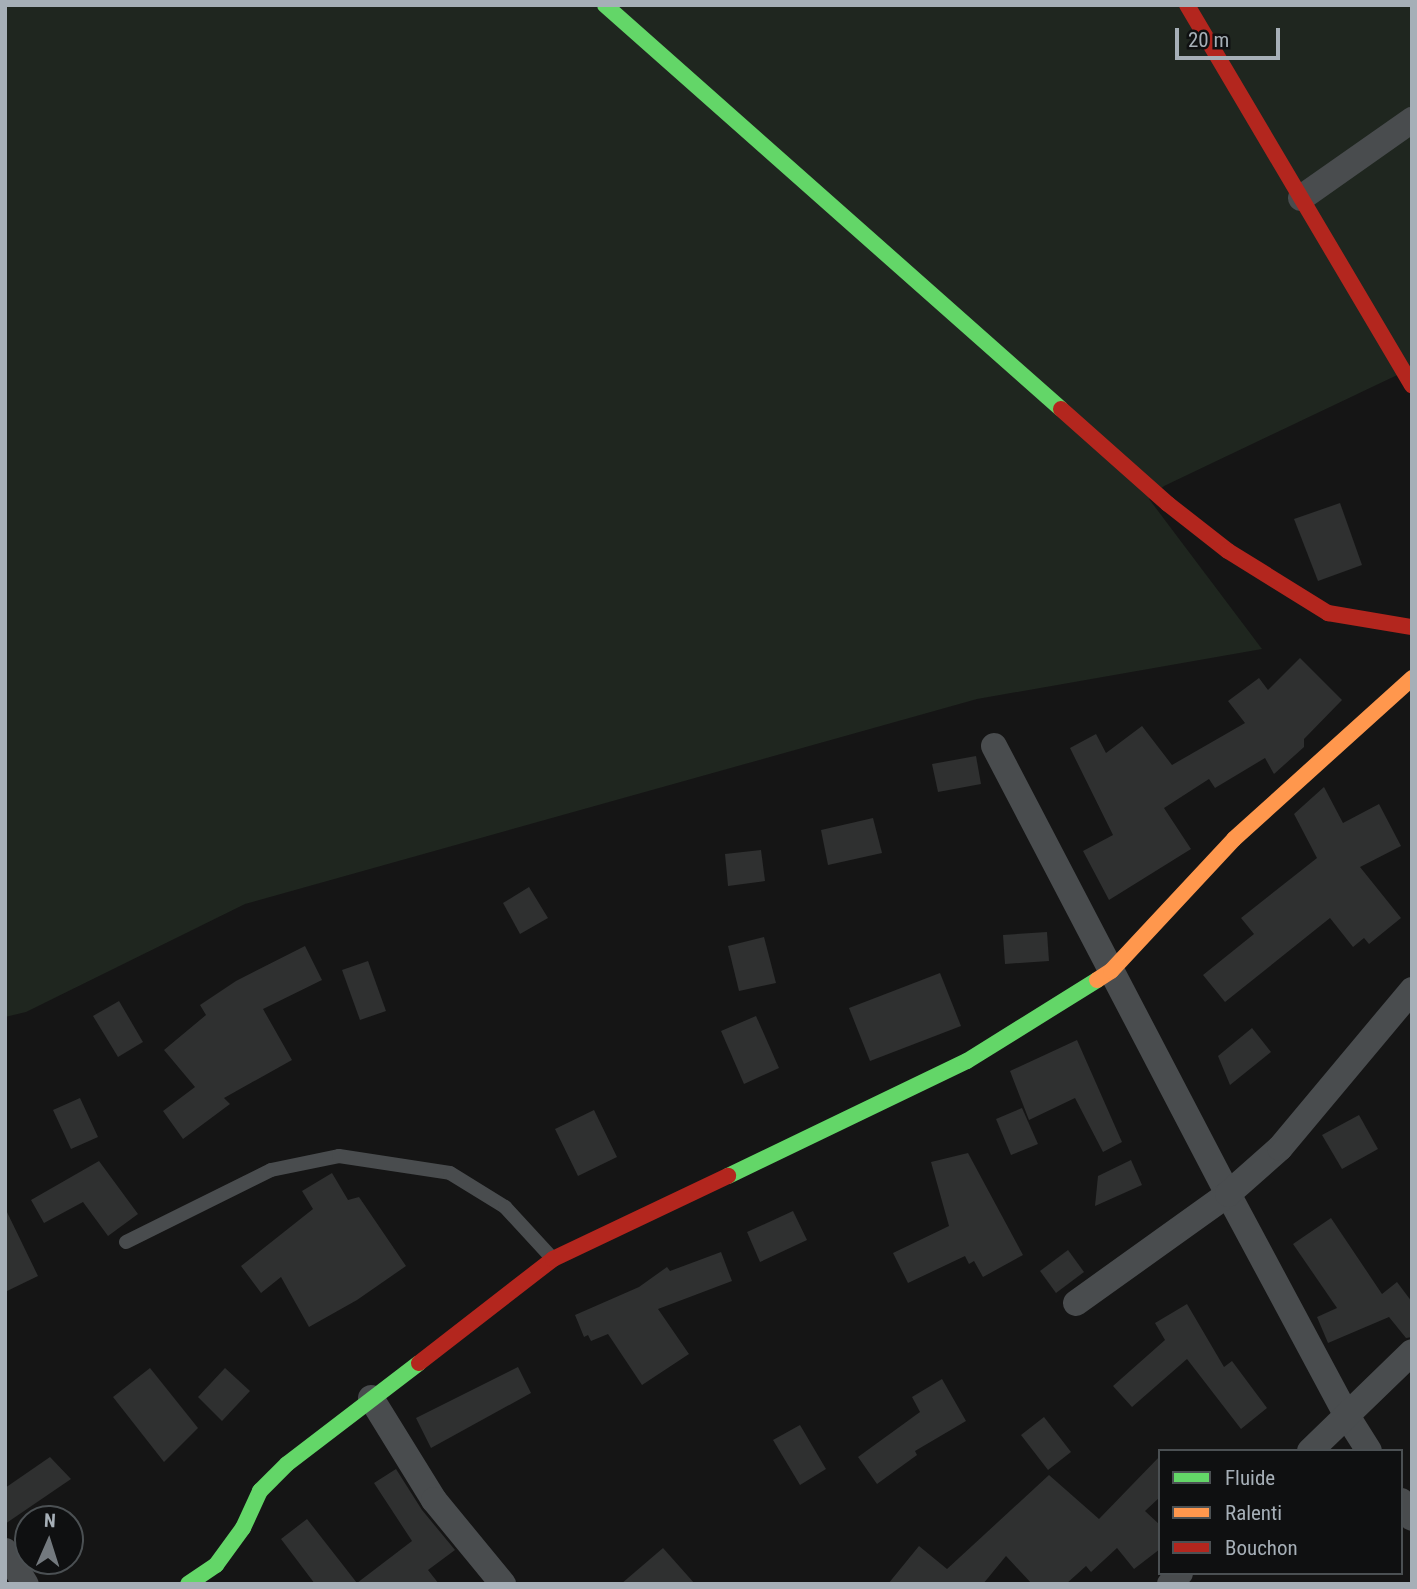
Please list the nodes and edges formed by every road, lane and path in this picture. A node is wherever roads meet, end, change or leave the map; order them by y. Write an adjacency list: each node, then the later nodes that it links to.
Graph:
1 (605, 5): 6 (street)
2 (1187, 5): 4 (street)
3 (1412, 120): 4 (street)
4 (1301, 198): 5 (street)
5 (1412, 385)
6 (1412, 627)
7 (1412, 678): 9 (street)
8 (994, 746): 9 (street)
9 (1111, 971): 11 (street); 13 (street)
10 (1412, 990): 11 (street)
11 (1228, 1194): 14 (street); 17 (street)
12 (126, 1242): 13 (lane)
13 (553, 1259): 16 (street)
14 (1076, 1303)
15 (1412, 1352): 17 (street)
16 (371, 1398): 22 (street); 23 (street)
17 (1347, 1416): 18 (street); 19 (street)
18 (1312, 1449)
19 (1368, 1449)
20 (5, 1551): 21 (street)
21 (26, 1584)
22 (188, 1584)
23 (503, 1584)

